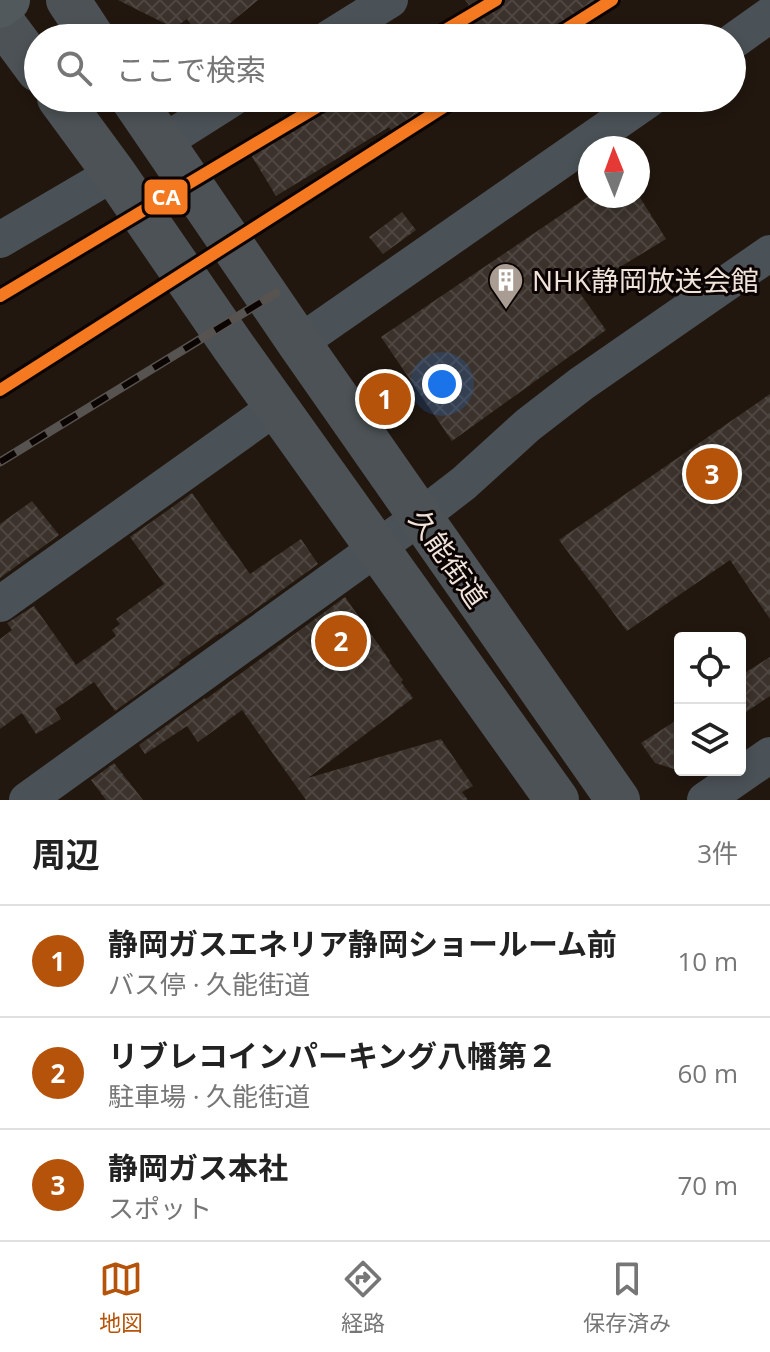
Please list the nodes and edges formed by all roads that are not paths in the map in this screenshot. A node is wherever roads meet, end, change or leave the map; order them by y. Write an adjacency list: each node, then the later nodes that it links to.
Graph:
1 (8, 0): 4 (highway)
2 (68, 0): 6 (main road)
3 (390, 0): 7 (street)
4 (0, 6)
5 (0, 19): 8 (main road)
6 (84, 24)
7 (351, 24)
8 (24, 51)
9 (69, 112): 14 (main road, 久能街道)
10 (141, 112): 13 (main road, 久能街道)
11 (211, 112): 13 (street)
12 (629, 112): 17 (street)
13 (162, 143): 17 (main road, 久能街道)
14 (114, 173): 15 (street); 18 (main road, 久能街道)
15 (0, 240)
16 (770, 253): 19 (street)
17 (290, 329): 19 (main road, 久能街道)
18 (276, 407): 20 (main road, 久能街道); 21 (street)
19 (420, 517): 20 (street); 26 (main road, 久能街道)
20 (376, 548): 23 (street); 25 (main road, 久能街道)
21 (0, 604)
22 (770, 755): 27 (street)
23 (69, 788): 24 (street)
24 (27, 800)
25 (557, 800)
26 (618, 800)
27 (705, 800)

